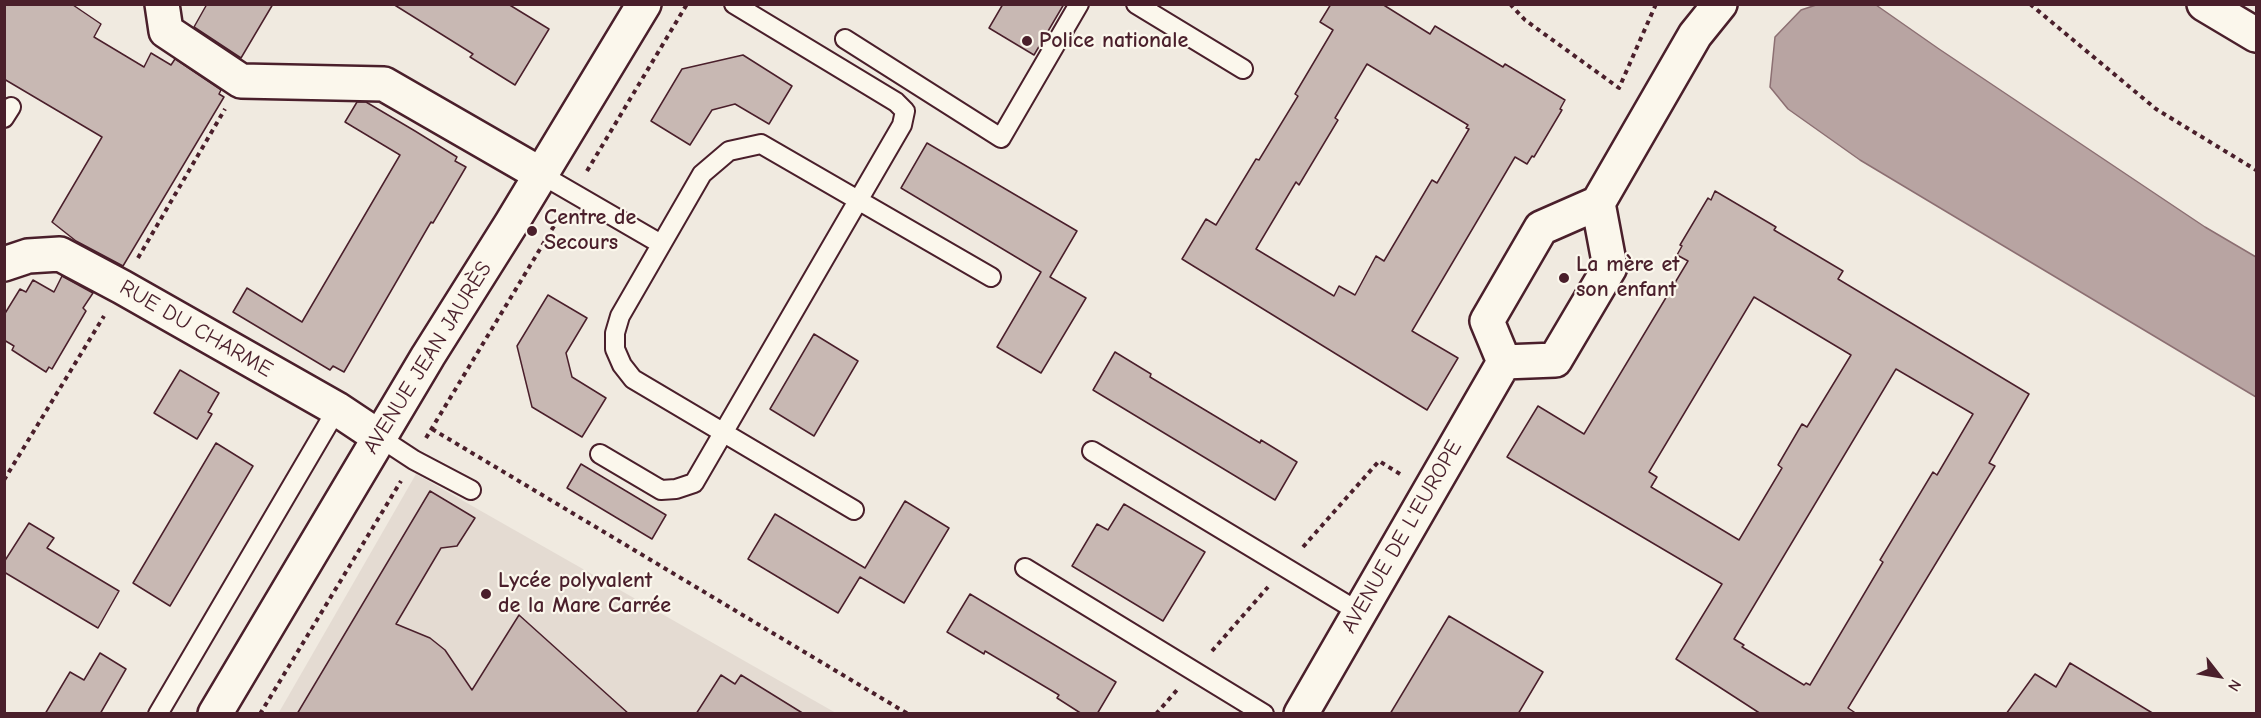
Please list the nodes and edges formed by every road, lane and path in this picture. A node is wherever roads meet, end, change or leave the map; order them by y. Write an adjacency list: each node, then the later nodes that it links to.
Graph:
1 (162, 4): 17 (street)
2 (644, 4): 17 (street, AVENUE JEAN JAURÈS)
3 (687, 4): 18 (path, AVENUE JEAN JAURÈS)
4 (734, 4): 19 (lane)
5 (1080, 4): 14 (lane)
6 (1136, 4): 15 (lane)
7 (1510, 4): 8 (path)
8 (1656, 4)
9 (1720, 4): 12 (street)
10 (2030, 4): 16 (path)
11 (2204, 4): 13 (street)
12 (1698, 20): 20 (street)
13 (2256, 35)
14 (844, 39)
15 (1243, 69)
16 (2256, 170)
17 (542, 175): 18 (lane); 28 (street, AVENUE JEAN JAURÈS)
18 (574, 194): 21 (lane); 26 (path, AVENUE JEAN JAURÈS)
19 (859, 200): 21 (lane); 23 (lane); 27 (lane)
20 (1598, 203): 24 (street); 24 (street)
21 (661, 244): 27 (lane)
22 (4, 264): 25 (street, RUE DU CHARME)
23 (991, 277)
24 (1504, 362): 35 (street, AVENUE DE L'EUROPE)
25 (337, 410): 28 (street, RUE DU CHARME); 36 (lane)
26 (432, 429): 31 (path, AVENUE JEAN JAURÈS); 39 (path)
27 (723, 433): 30 (lane); 33 (lane)
28 (379, 437): 31 (lane); 37 (street, AVENUE JEAN JAURÈS)
29 (1092, 451): 35 (lane)
30 (600, 454)
31 (414, 460): 32 (lane); 38 (path, AVENUE JEAN JAURÈS)
32 (471, 490)
33 (854, 510)
34 (1025, 568): 40 (lane)
35 (1359, 612): 41 (street, AVENUE DE L'EUROPE)
36 (158, 714)
37 (215, 714)
38 (260, 714)
39 (908, 714)
40 (1264, 714)
41 (1301, 714)

